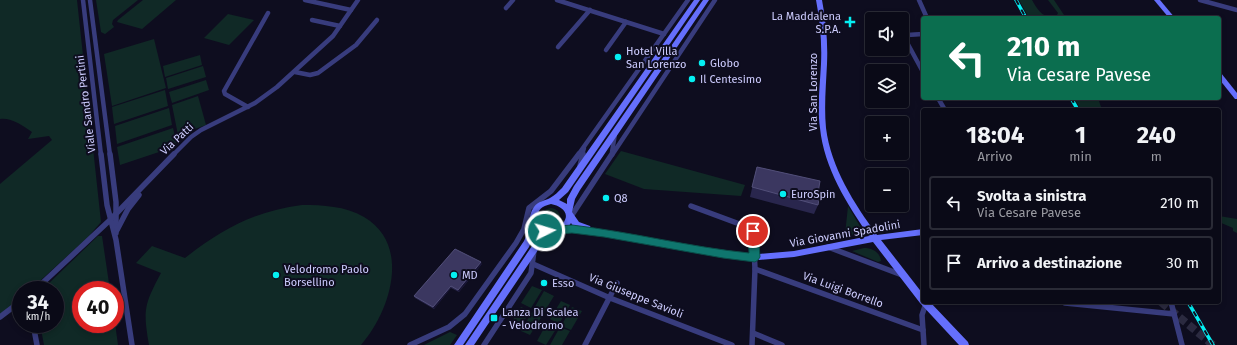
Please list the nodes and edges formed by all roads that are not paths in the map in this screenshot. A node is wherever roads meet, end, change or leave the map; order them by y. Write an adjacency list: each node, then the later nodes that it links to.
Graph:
1 (83, 0): 45 (street, Viale Sandro Pertini)
2 (90, 0): 43 (street, Viale Sandro Pertini)
3 (305, 0): 17 (street)
4 (358, 0): 17 (street, Via Patti)
5 (513, 0): 16 (street)
6 (557, 0): 15 (street)
7 (688, 0): 27 (street)
8 (697, 0): 40 (street)
9 (706, 0): 36 (street)
10 (715, 0): 38 (street)
11 (819, 0): 50 (street, Via San Lorenzo)
12 (919, 0): 21 (street)
13 (1157, 0): 22 (street)
14 (1200, 0): 19 (street)
15 (568, 1): 18 (street)
16 (506, 8)
17 (351, 10): 26 (street, Via Patti)
18 (590, 10): 25 (street); 29 (street)
19 (1237, 10)
20 (268, 13): 35 (street)
21 (926, 16)
22 (1170, 16)
23 (312, 20): 26 (street)
24 (377, 20): 32 (street)
25 (626, 22): 27 (street); 30 (street)
26 (340, 26): 32 (street, Via Patti)
27 (664, 34): 37 (street)
28 (921, 34): 31 (street)
29 (558, 47)
30 (606, 50)
31 (921, 68)
32 (295, 72): 35 (street, Via Patti)
33 (1221, 77): 34 (street)
34 (1237, 97)
35 (248, 106): 39 (street, Via Patti)
36 (615, 132): 38 (street); 44 (street)
37 (586, 143): 40 (street); 60 (street)
38 (610, 156): 44 (street)
39 (170, 159): 43 (street, Via Patti); 51 (street)
40 (577, 173): 41 (street)
41 (549, 202): 44 (street); 46 (street)
42 (691, 206): 54 (street)
43 (116, 214): 45 (street, Via Patti); 51 (street, Viale Sandro Pertini)
44 (570, 215): 47 (street); 49 (street, Via Giovanni Spadolini)
45 (110, 220): 51 (street, Viale Sandro Pertini); 58 (street, Via Patti)
46 (534, 220): 47 (street); 62 (street)
47 (555, 231): 49 (street, Via Giovanni Spadolini); 52 (street)
48 (921, 232): 50 (street, Via Giovanni Spadolini)
49 (604, 233): 54 (street, Via Giovanni Spadolini)
50 (875, 238): 53 (street, Via Giovanni Spadolini); 57 (street, Via San Lorenzo)
51 (116, 240): 75 (street)
52 (535, 248): 55 (street); 78 (street)
53 (828, 248): 54 (street, Via Giovanni Spadolini); 57 (street)
54 (755, 257): 56 (street)
55 (533, 264): 63 (street, Via Giuseppe Savioli); 79 (street)
56 (755, 269): 71 (street, Via Luigi Borrello); 73 (street)
57 (902, 274): 61 (street, Via San Lorenzo)
58 (45, 281)
59 (616, 283): 63 (street)
60 (480, 294): 62 (street); 76 (street)
61 (921, 297)
62 (490, 298): 77 (street)
63 (610, 298): 80 (street); 81 (street, Via Giuseppe Savioli)
64 (925, 304): 71 (street)
65 (927, 304): 85 (street, Via San Lorenzo)
66 (1075, 304): 69 (street)
67 (1172, 304): 69 (street)
68 (12, 308): 70 (street)
69 (1174, 314): 86 (street)
70 (0, 317)
71 (923, 330): 84 (street)
72 (35, 333): 74 (street)
73 (753, 333): 82 (street); 83 (street)
74 (37, 345)
75 (132, 345)
76 (410, 345)
77 (458, 345)
78 (469, 345)
79 (484, 345)
80 (585, 345)
81 (732, 345)
82 (752, 345)
83 (782, 345)
84 (924, 345)
85 (965, 345)
86 (1182, 345)

